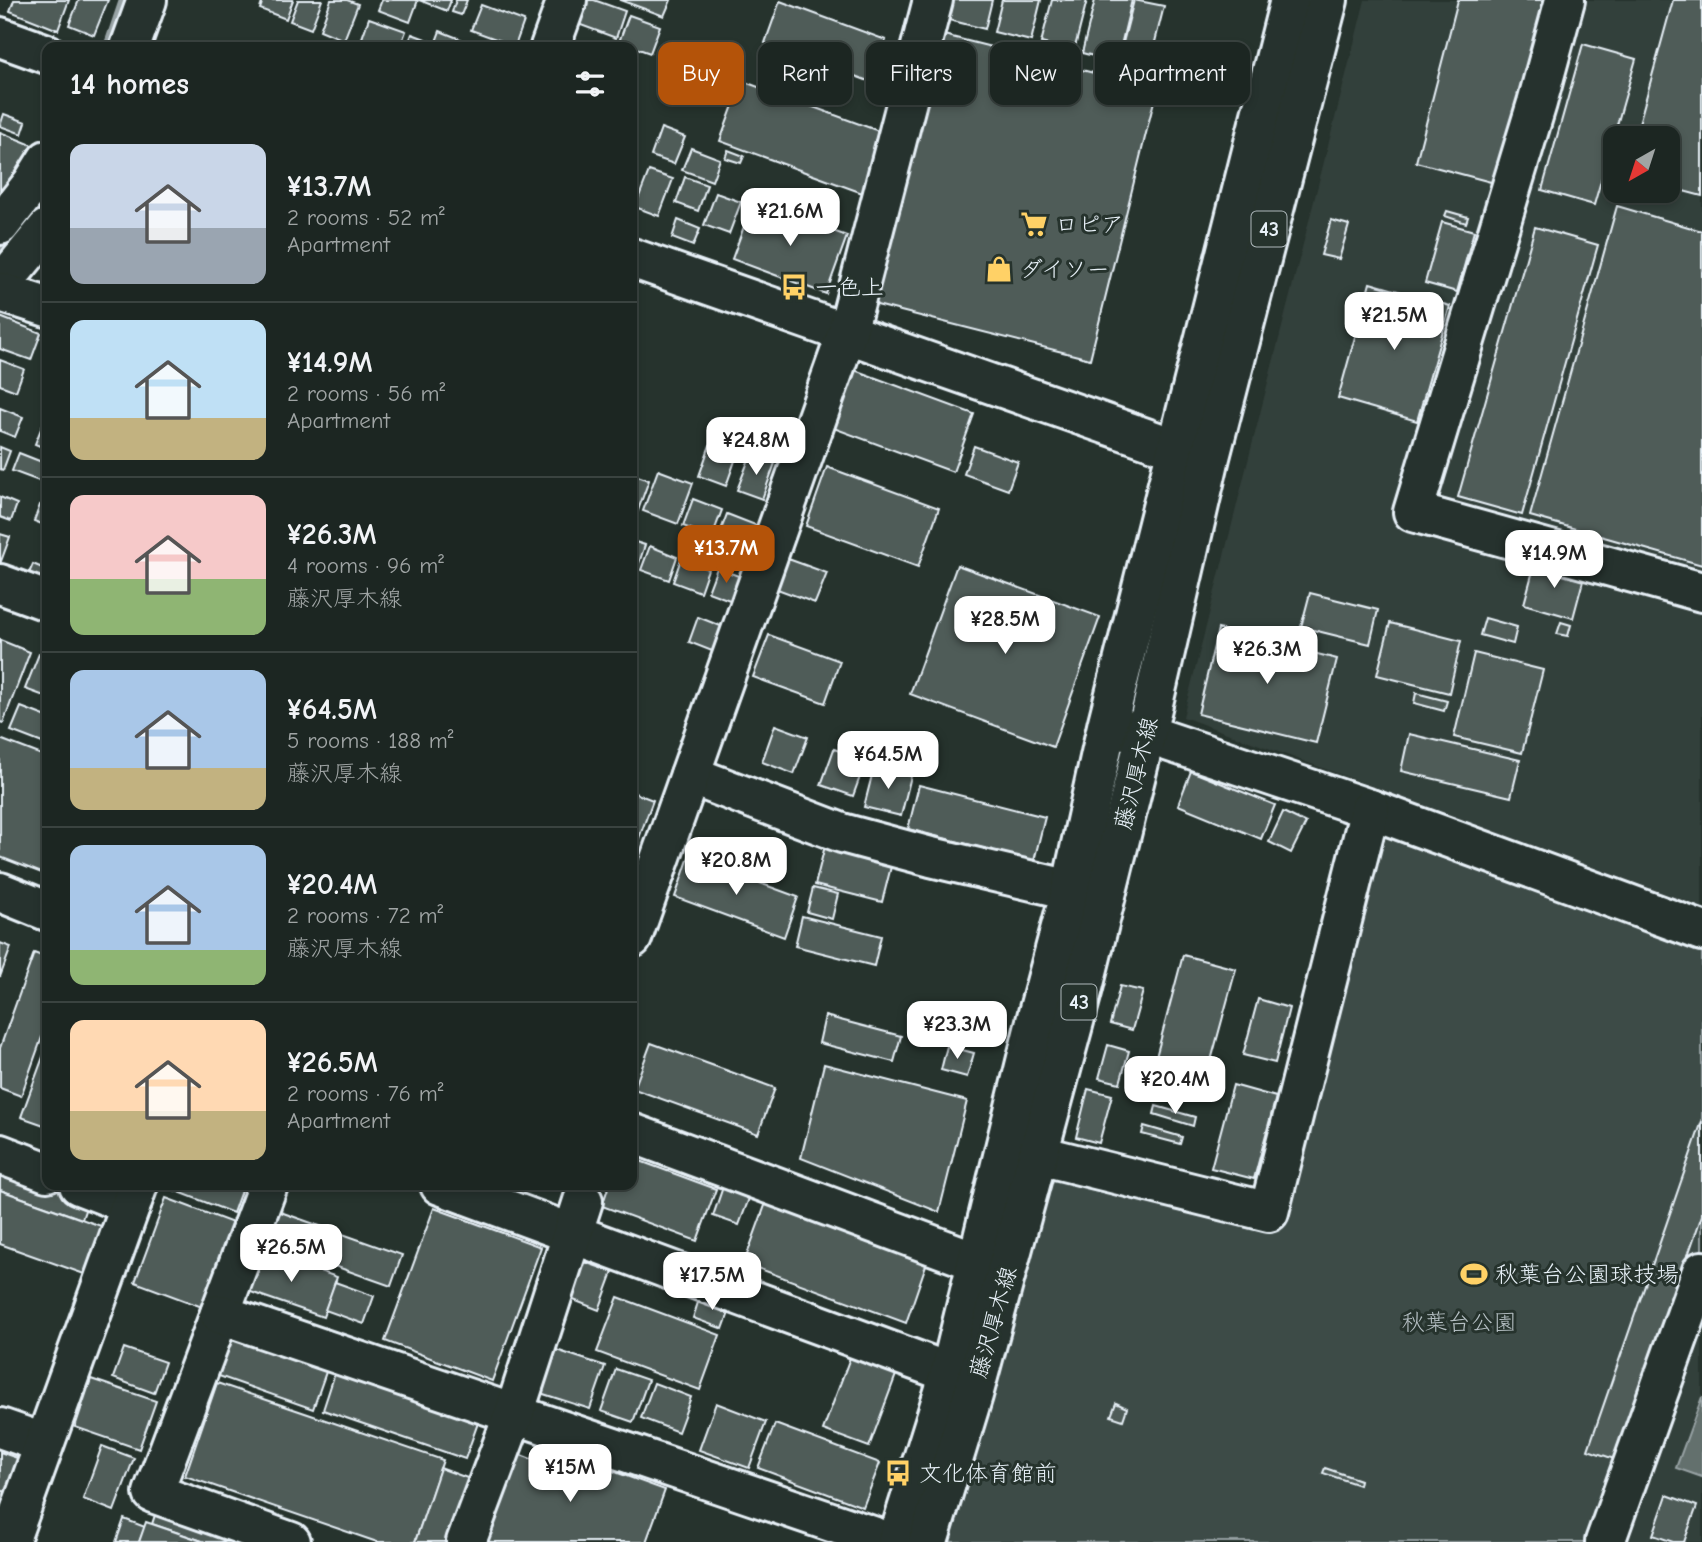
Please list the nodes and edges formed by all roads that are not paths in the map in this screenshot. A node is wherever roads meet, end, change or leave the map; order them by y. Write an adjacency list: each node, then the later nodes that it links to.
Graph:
1 (146, 0): 8 (street)
2 (568, 0): 9 (street)
3 (933, 0): 18 (street)
4 (1290, 0): 19 (street, 藤沢厚木線 / 43)
5 (1328, 0): 19 (street, 藤沢厚木線 / 43)
6 (1565, 0): 21 (street)
7 (0, 37): 10 (street)
8 (132, 42)
9 (552, 42)
10 (42, 52)
11 (42, 167): 12 (street)
12 (0, 225)
13 (42, 235): 15 (street)
14 (637, 260): 18 (street)
15 (0, 286)
16 (0, 292): 17 (street)
17 (42, 305)
18 (847, 333): 19 (street); 25 (street)
19 (1193, 453): 23 (street, 藤沢厚木線 / 43); 24 (street, 藤沢厚木線 / 43)
20 (0, 584): 22 (street)
21 (1702, 592)
22 (42, 599)
23 (1107, 726): 24 (street); 27 (street, 藤沢厚木線 / 43)
24 (1146, 734): 26 (street); 34 (street, 藤沢厚木線 / 43)
25 (690, 775): 27 (street); 30 (street)
26 (1370, 809): 31 (street); 34 (street)
27 (1071, 890): 41 (street, 藤沢厚木線 / 43)
28 (0, 892): 29 (street)
29 (42, 909)
30 (637, 924)
31 (1702, 931)
32 (637, 1135): 41 (street)
33 (0, 1154): 35 (street)
34 (1039, 1155): 53 (street, 藤沢厚木線 / 43)
35 (42, 1170)
36 (106, 1190): 39 (street)
37 (266, 1190): 43 (street)
38 (461, 1190): 40 (street)
39 (134, 1195): 47 (street)
40 (577, 1217): 44 (street); 45 (street)
41 (978, 1262): 44 (street, 藤沢厚木線 / 43)
42 (1702, 1271): 54 (street)
43 (220, 1314): 45 (street); 49 (street)
44 (950, 1373): 52 (street, 藤沢厚木線 / 43)
45 (514, 1414): 50 (street); 51 (street)
46 (0, 1428): 47 (street)
47 (43, 1443): 48 (street)
48 (9, 1542)
49 (291, 1542)
50 (466, 1542)
51 (890, 1542)
52 (897, 1542)
53 (928, 1542)
54 (1605, 1542)

